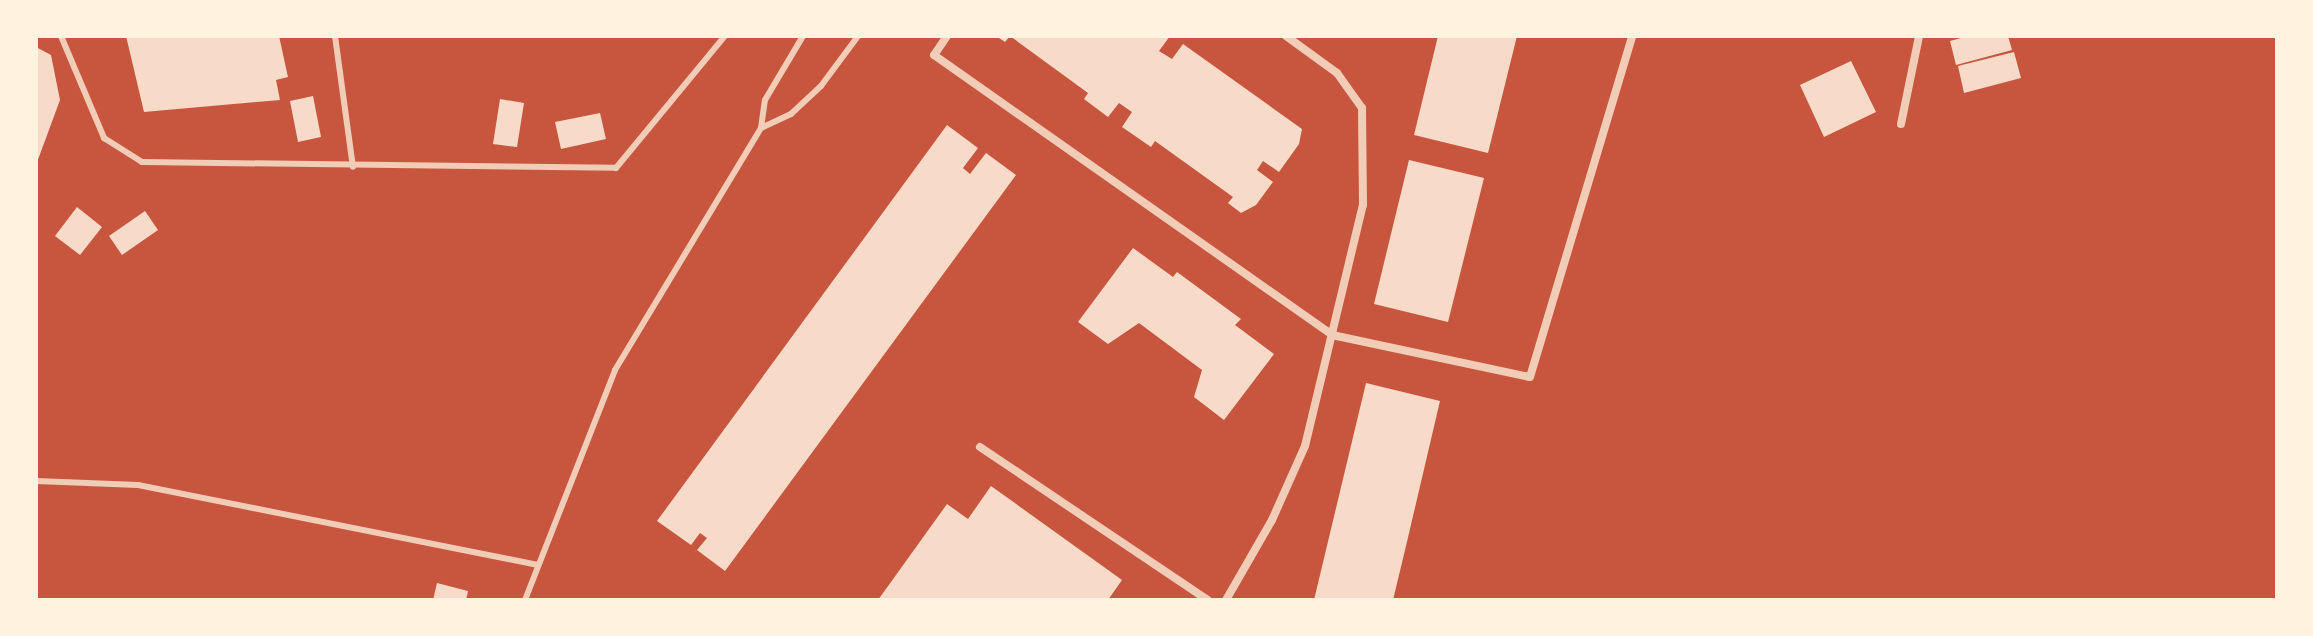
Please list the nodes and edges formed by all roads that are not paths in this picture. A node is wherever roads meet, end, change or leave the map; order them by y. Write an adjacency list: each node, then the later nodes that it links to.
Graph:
1 (61, 36): 12 (lane)
2 (335, 36): 12 (lane)
3 (725, 36): 12 (lane)
4 (803, 36): 11 (lane)
5 (858, 36): 11 (lane)
6 (947, 36): 13 (street)
7 (1286, 36): 13 (street)
8 (1632, 36): 13 (street)
9 (1919, 36): 10 (street)
10 (1901, 124)
11 (761, 128): 16 (lane)
12 (353, 167)
13 (1332, 335): 19 (street)
14 (980, 447): 18 (street)
15 (36, 481): 16 (lane)
16 (538, 565): 17 (lane)
17 (525, 600)
18 (1208, 600)
19 (1226, 600)

